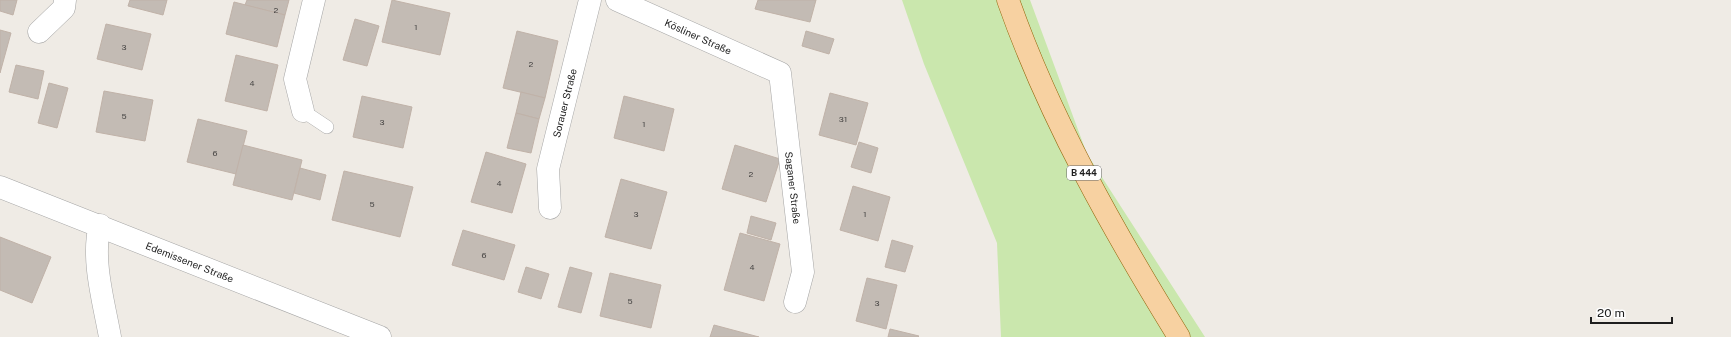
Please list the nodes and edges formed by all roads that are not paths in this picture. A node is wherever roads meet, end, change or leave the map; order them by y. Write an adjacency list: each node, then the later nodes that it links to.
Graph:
1 (66, 0): 6 (street)
2 (314, 0): 8 (street)
3 (590, 0): 11 (street, Sorauer Straße)
4 (617, 0): 7 (street, Kösliner Straße)
5 (1008, 0): 16 (main road, B 444)
6 (39, 32)
7 (780, 73): 13 (street, Saganer Straße)
8 (303, 111): 9 (lane)
9 (327, 127)
10 (0, 187): 12 (street, Edemissener Straße)
11 (550, 208)
12 (100, 225): 14 (street); 15 (street, Edemissener Straße)
13 (795, 302)
14 (110, 337)
15 (380, 337)
16 (1180, 337)

